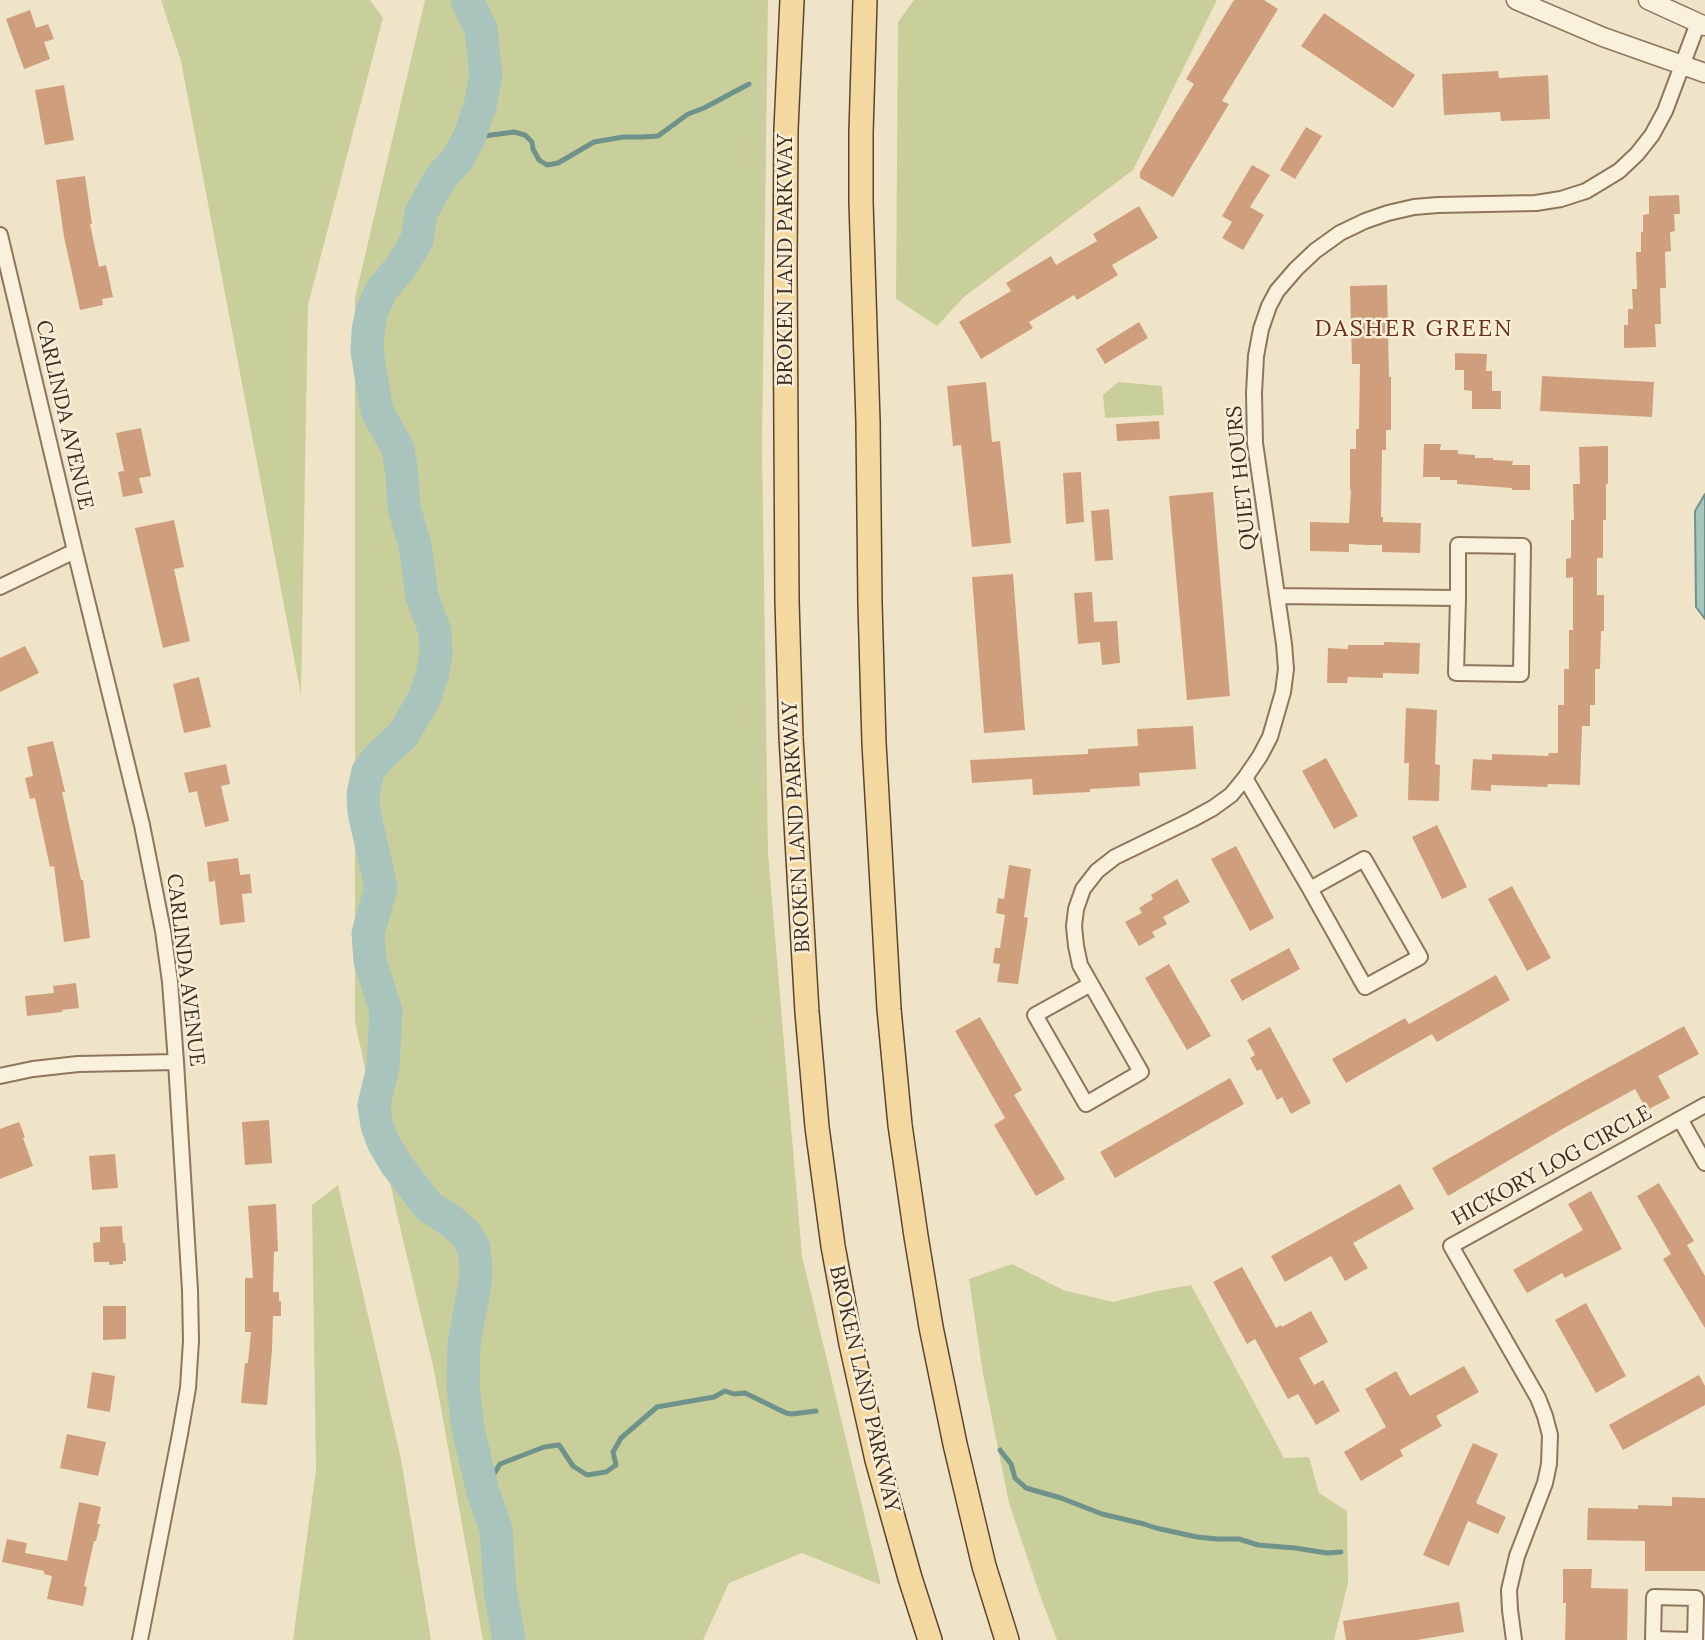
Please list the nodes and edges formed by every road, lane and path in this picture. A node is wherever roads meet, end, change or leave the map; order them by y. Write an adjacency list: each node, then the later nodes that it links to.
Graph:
1 (792, 0): 22 (main road, BROKEN LAND PARKWAY)
2 (865, 0): 23 (main road)
3 (1516, 0): 6 (street)
4 (1648, 0): 5 (street)
5 (1702, 24): 6 (street, QUIET HOURS)
6 (1682, 66): 7 (street); 11 (street, QUIET HOURS)
7 (1705, 73)
8 (0, 234): 9 (street, CARLINDA AVENUE)
9 (75, 551): 10 (street); 16 (street, CARLINDA AVENUE)
10 (0, 587)
11 (1277, 596): 12 (street); 13 (street, QUIET HOURS)
12 (1458, 598): 12 (street)
13 (1245, 778): 14 (street); 15 (street, QUIET HOURS)
14 (1310, 889): 14 (street)
15 (1091, 984): 15 (street, QUIET HOURS)
16 (176, 1062): 17 (street); 21 (street, CARLINDA AVENUE)
17 (0, 1076)
18 (1705, 1105): 19 (street, HICKORY LOG CIRCLE)
19 (1680, 1119): 20 (street, HICKORY LOG CIRCLE); 24 (street, HICKORY LOG CIRCLE)
20 (1705, 1163)
21 (140, 1640)
22 (929, 1640)
23 (1007, 1640)
24 (1514, 1640)

